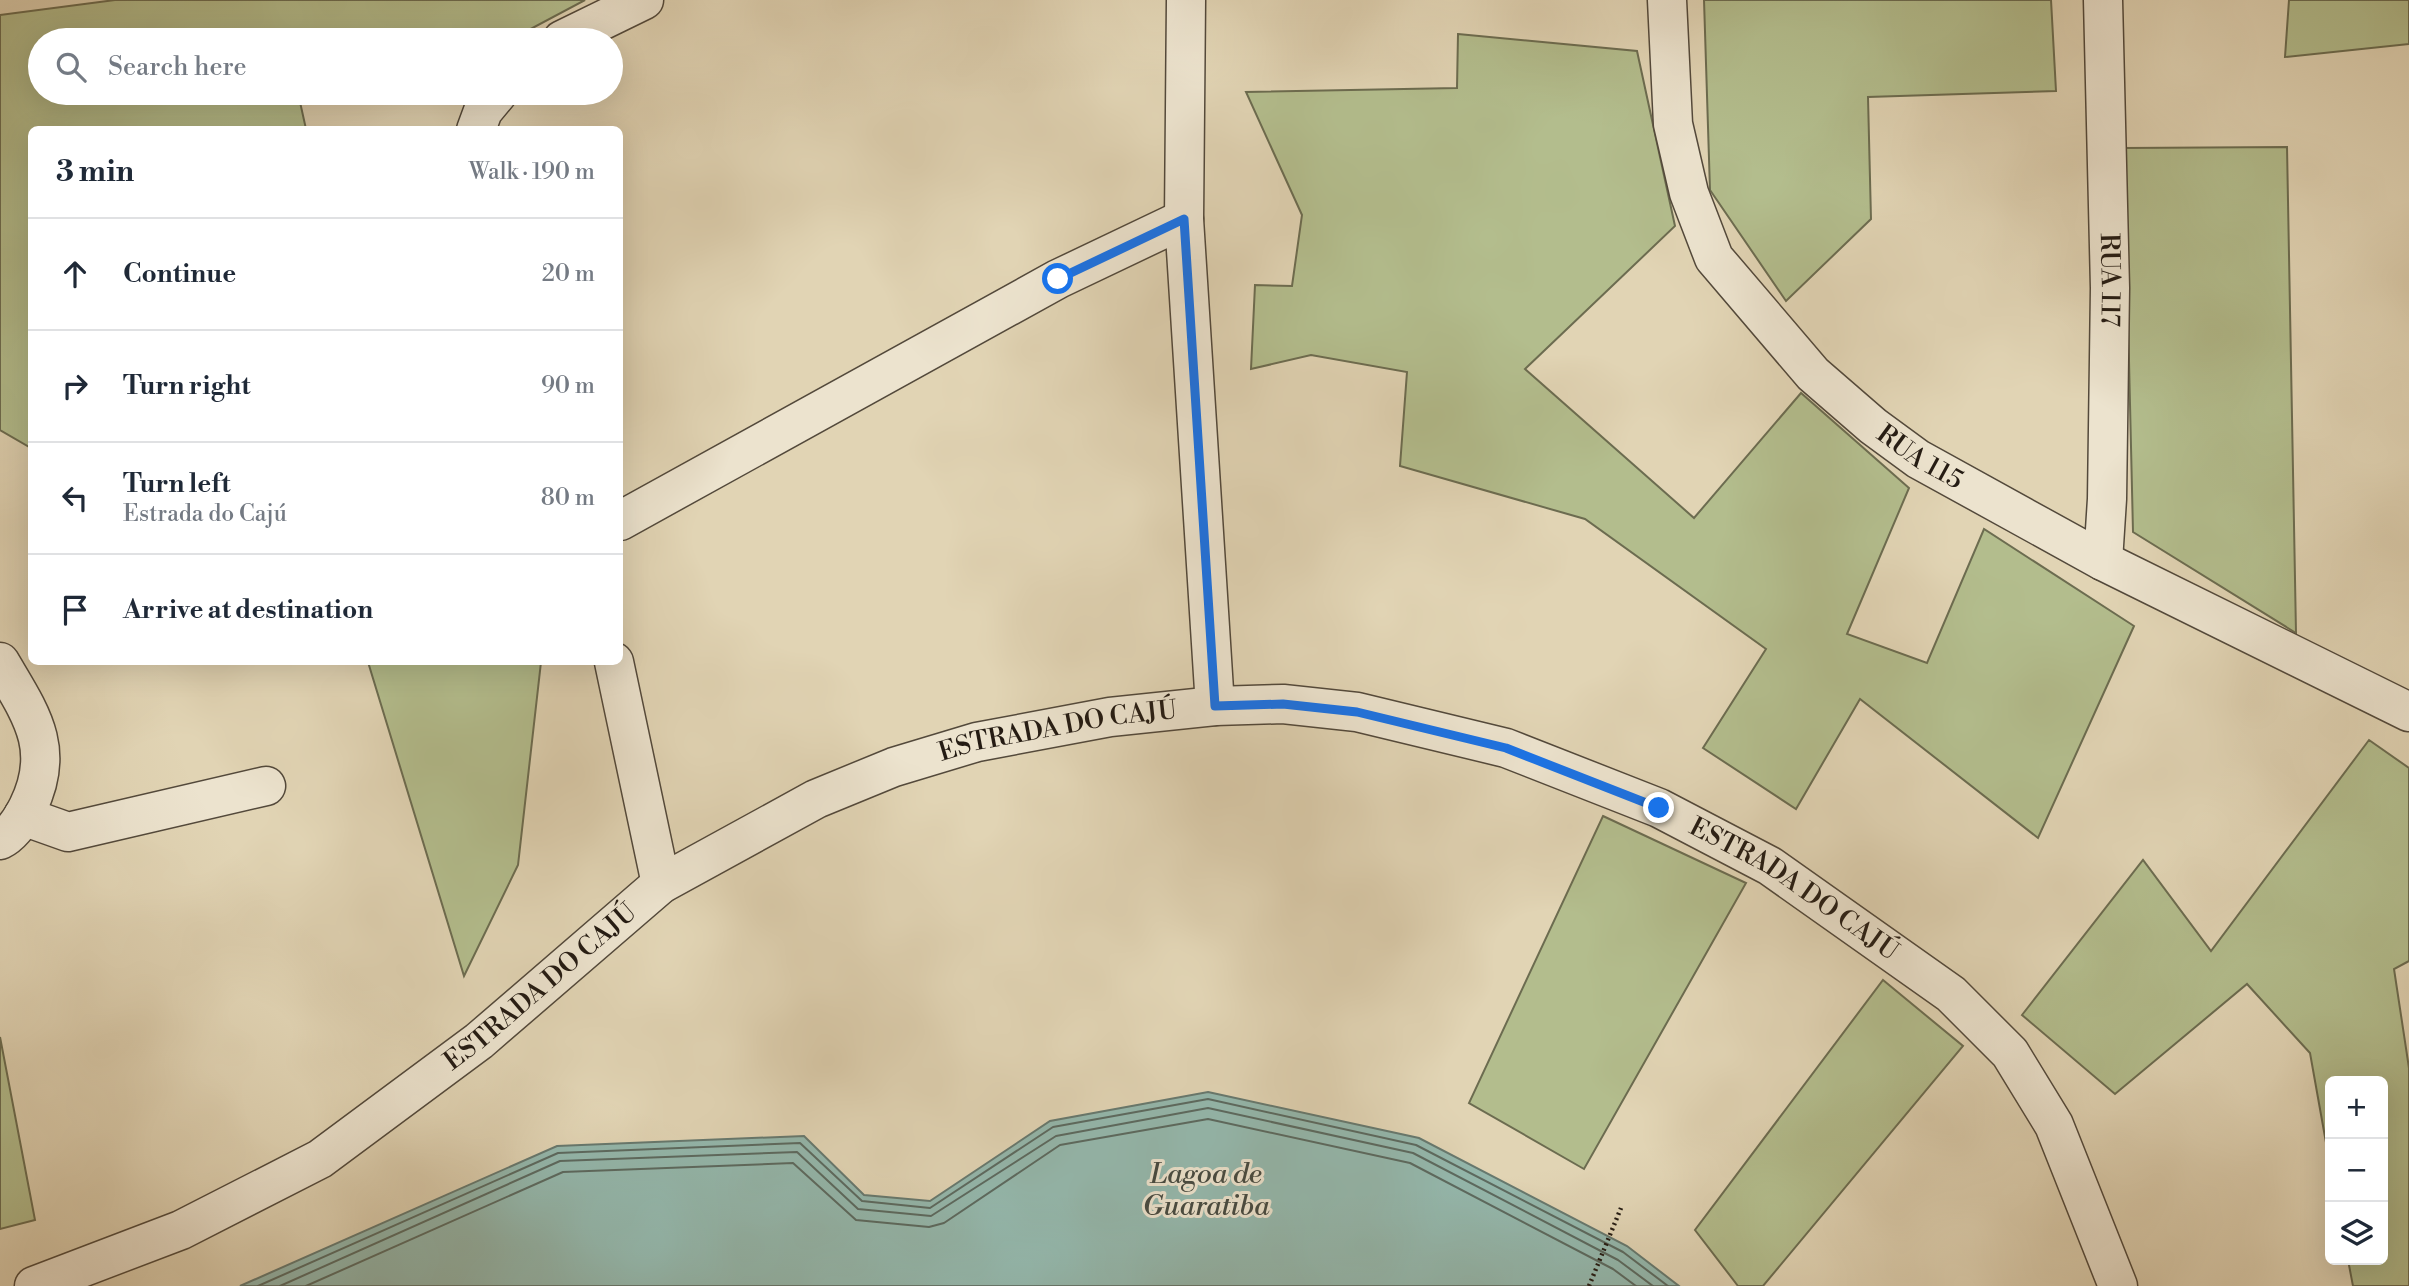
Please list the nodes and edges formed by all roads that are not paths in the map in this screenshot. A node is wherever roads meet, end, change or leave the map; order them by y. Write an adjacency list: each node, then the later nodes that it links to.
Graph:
1 (644, 0): 5 (street)
2 (1186, 0): 8 (street)
3 (1667, 0): 10 (street, RUA 115)
4 (2103, 0): 10 (street, RUA 117)
5 (587, 28)
6 (488, 105): 7 (street)
7 (478, 126)
8 (1184, 219): 9 (street); 13 (street)
9 (623, 519)
10 (2103, 561): 14 (street, RUA 115)
11 (0, 662): 16 (street)
12 (615, 665): 17 (street)
13 (1215, 706): 17 (street, ESTRADA DO CAJÚ); 19 (street, ESTRADA DO CAJÚ)
14 (2409, 712)
15 (266, 786): 16 (street)
16 (12, 828)
17 (661, 884): 18 (street, ESTRADA DO CAJÚ)
18 (34, 1286)
19 (2118, 1286)

